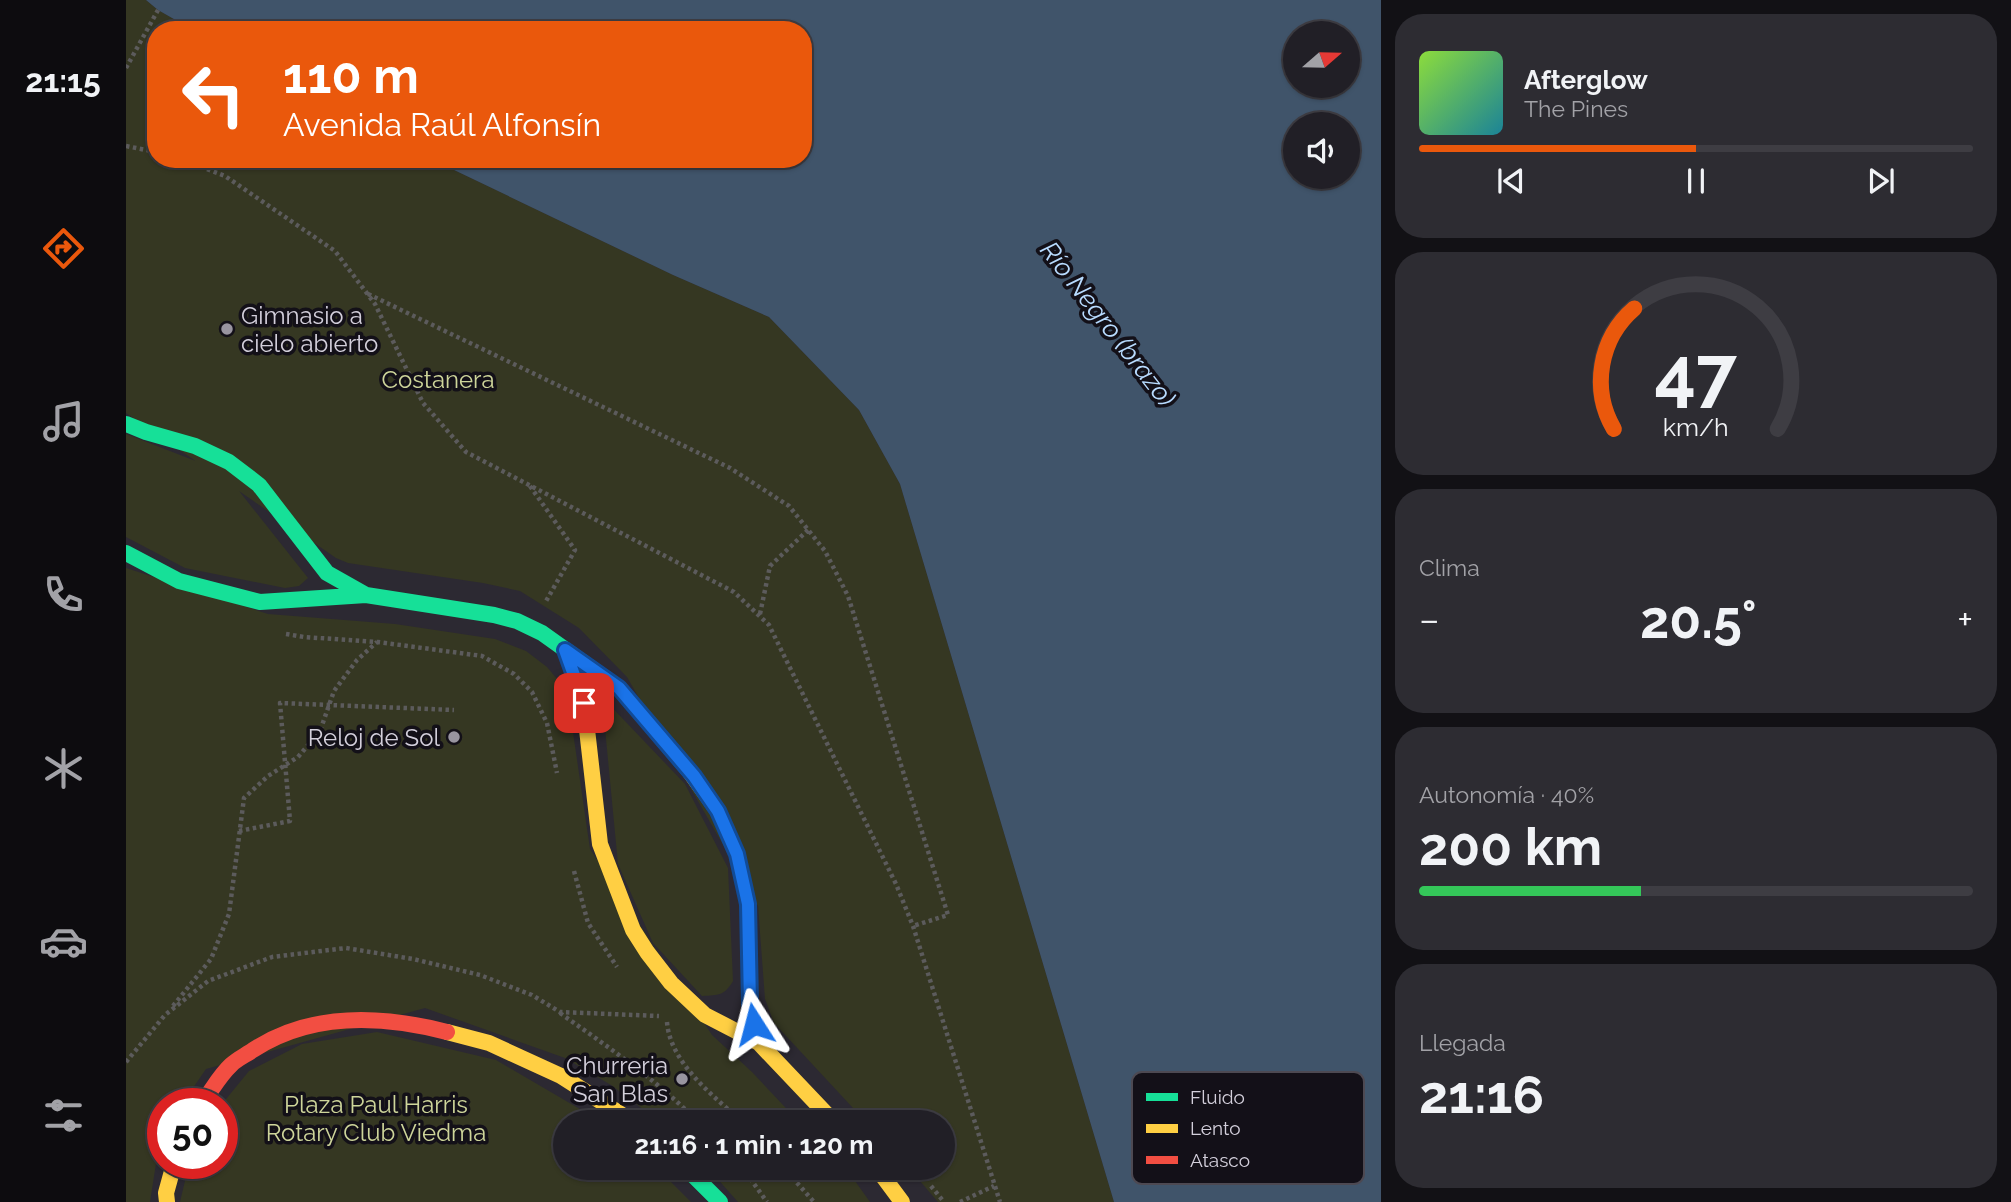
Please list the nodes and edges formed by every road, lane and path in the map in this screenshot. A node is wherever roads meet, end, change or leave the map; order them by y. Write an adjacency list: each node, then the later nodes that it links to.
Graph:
1 (158, 10): 2 (path)
2 (152, 21)
3 (147, 30): 4 (path)
4 (126, 68)
5 (126, 146): 6 (path)
6 (147, 150)
7 (204, 168): 8 (path)
8 (368, 294): 10 (path); 11 (path)
9 (126, 424): 13 (main road)
10 (528, 484): 14 (path); 15 (path)
11 (808, 530): 14 (path); 25 (path)
12 (126, 553): 13 (main road)
13 (366, 596): 15 (main road)
14 (760, 615): 25 (path)
15 (531, 628): 18 (main road)
16 (280, 633): 17 (path)
17 (378, 642): 19 (path); 22 (path)
18 (565, 650): 30 (main road); 30 (main road)
19 (329, 705): 20 (path); 21 (path); 21 (path)
20 (454, 710)
21 (285, 765): 23 (path); 23 (path)
22 (558, 776)
23 (239, 831): 29 (path)
24 (571, 860): 26 (path)
25 (913, 926): 41 (path)
26 (620, 971)
27 (657, 1008): 34 (path)
28 (560, 1012): 33 (path)
29 (165, 1015)
30 (759, 1043): 35 (main road)
31 (214, 1088): 32 (main road)
32 (614, 1110)
33 (687, 1110)
34 (729, 1110)
35 (823, 1110)
36 (170, 1179): 43 (main road)
37 (698, 1180): 44 (main road)
38 (751, 1180): 45 (path)
39 (795, 1180): 46 (path)
40 (886, 1180): 47 (main road)
41 (994, 1186): 42 (path); 48 (path)
42 (999, 1201): 49 (path)
43 (167, 1202)
44 (720, 1202)
45 (767, 1202)
46 (814, 1202)
47 (902, 1202)
48 (960, 1202)
49 (992, 1202)

